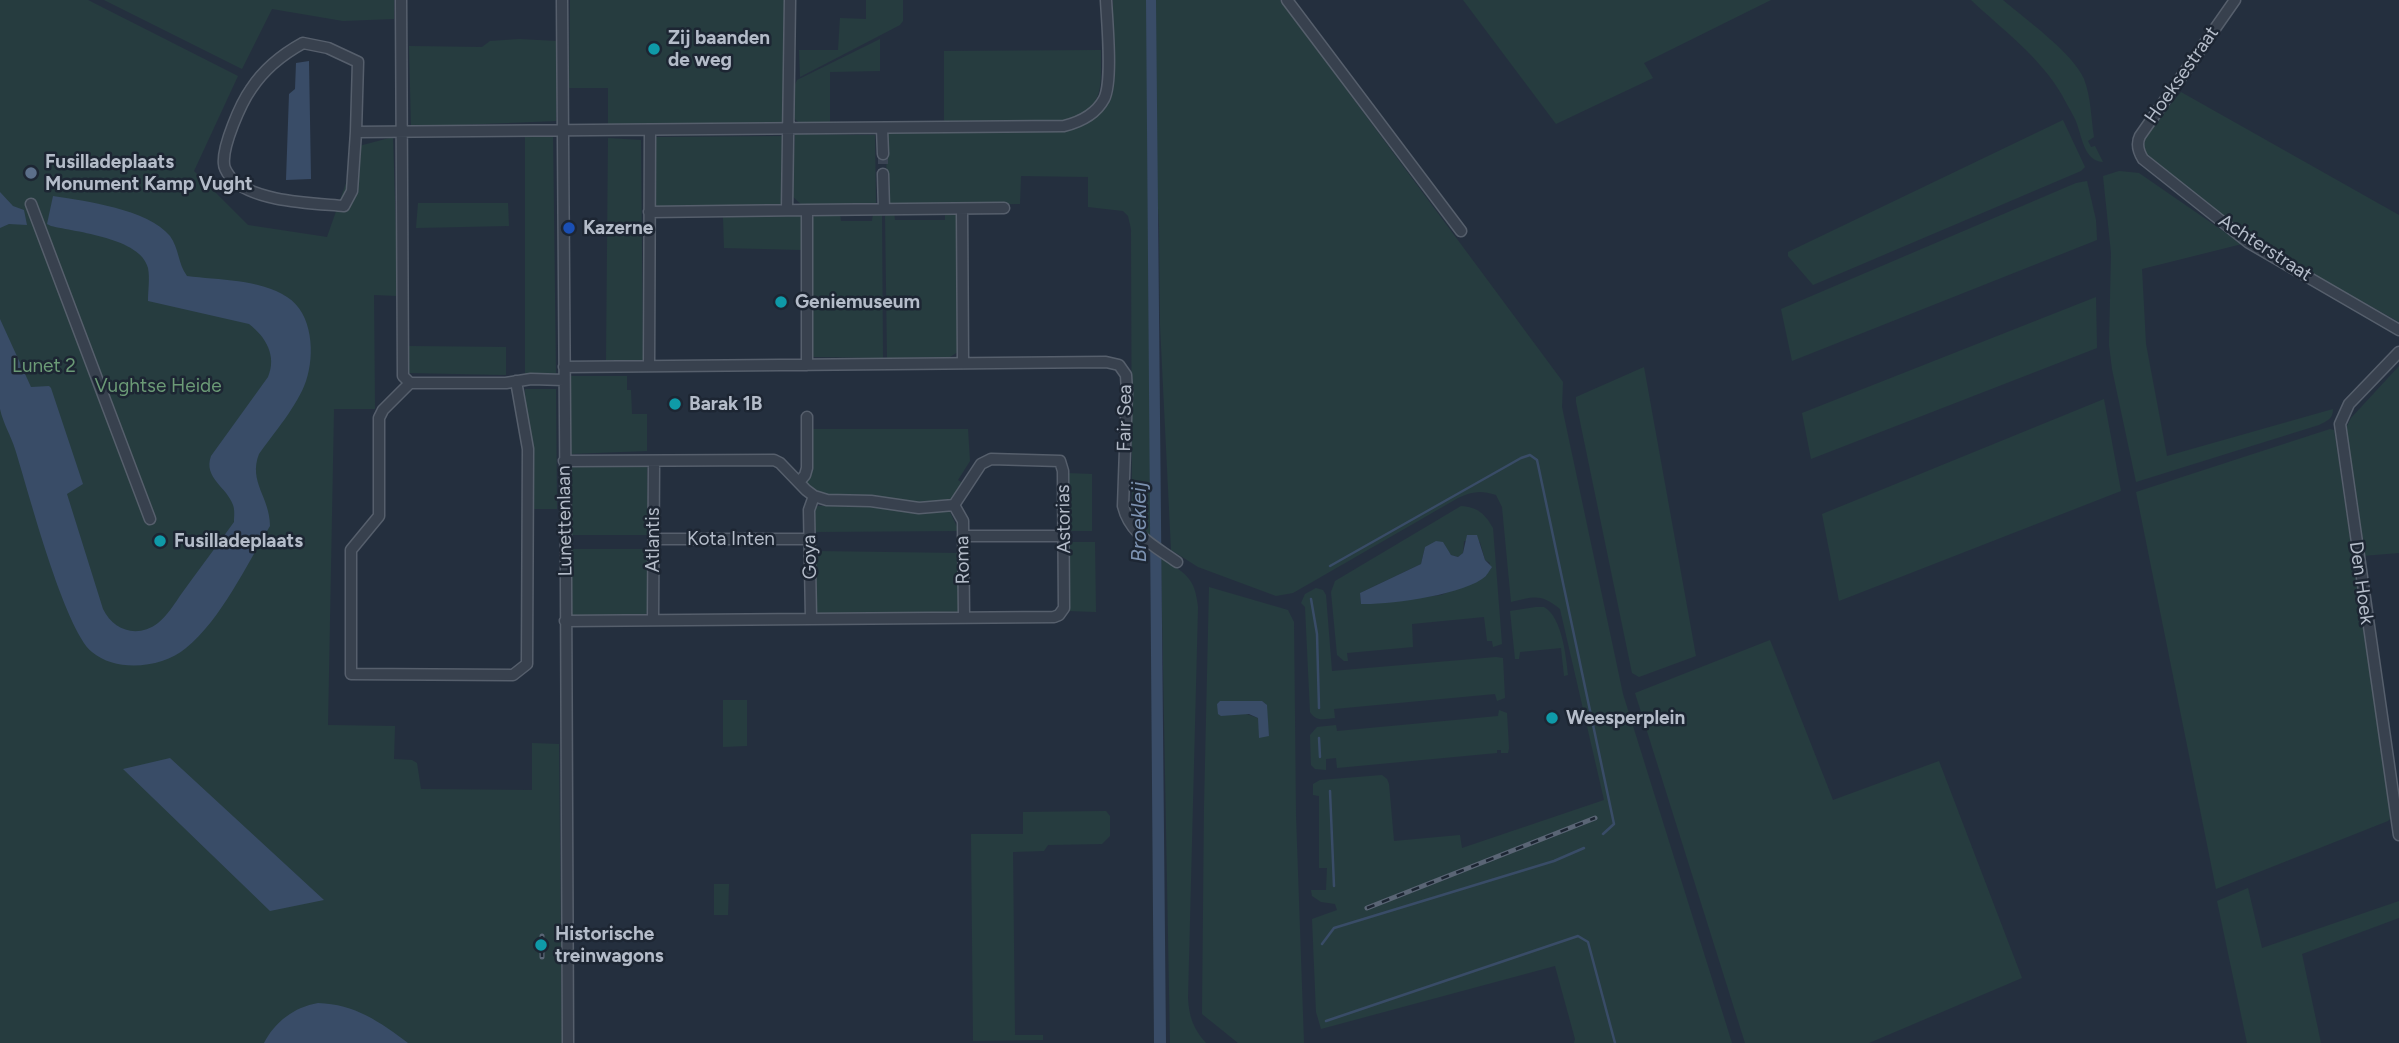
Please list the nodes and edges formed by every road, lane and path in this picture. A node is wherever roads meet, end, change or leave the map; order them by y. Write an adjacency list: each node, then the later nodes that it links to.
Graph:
1 (401, 0): 10 (street)
2 (562, 0): 11 (street, Lunettenlaan)
3 (790, 0): 8 (street)
4 (1106, 0): 7 (street)
5 (1287, 0): 23 (street)
6 (2235, 0): 13 (street, Hoeksestraat)
7 (883, 128): 8 (street); 14 (street)
8 (789, 129): 9 (street); 20 (street)
9 (650, 130): 11 (street); 22 (street)
10 (401, 131): 11 (street); 12 (street); 32 (street)
11 (562, 131): 29 (street, Lunettenlaan)
12 (356, 132): 12 (street)
13 (2139, 153): 24 (street, Achterstraat)
14 (883, 155)
15 (883, 174): 18 (street)
16 (31, 204): 39 (street)
17 (1004, 208): 19 (street)
18 (884, 209): 19 (street); 21 (street)
19 (962, 209): 26 (street)
20 (787, 210): 21 (street); 22 (street)
21 (807, 210): 27 (street)
22 (649, 212): 28 (street)
23 (1461, 231)
24 (2399, 330)
25 (2399, 352): 49 (street, Den Hoek)
26 (963, 363): 27 (street); 44 (street, Fair Sea)
27 (807, 365): 28 (street)
28 (649, 366): 29 (street)
29 (564, 367): 30 (street, Lunettenlaan)
30 (564, 380): 31 (street); 34 (street, Lunettenlaan)
31 (516, 382): 32 (street); 32 (street)
32 (410, 383)
33 (807, 417): 36 (street)
34 (564, 461): 35 (street); 48 (street, Lunettenlaan)
35 (654, 461): 36 (street); 43 (street, Atlantis)
36 (799, 482): 37 (street)
37 (814, 496): 38 (street); 42 (street, Goya)
38 (954, 505): 40 (street, Roma); 41 (street, Astorias)
39 (150, 519)
40 (963, 536): 41 (street); 45 (street, Roma)
41 (1064, 536): 45 (street, Astorias)
42 (809, 538): 43 (street, Kota Inten); 46 (street, Goya)
43 (654, 539): 47 (street, Atlantis)
44 (1177, 562)
45 (964, 617): 46 (street, Astorias)
46 (811, 618): 47 (street, Astorias)
47 (653, 619): 48 (street, Astorias)
48 (565, 621): 50 (street, Lunettenlaan)
49 (2399, 835)
50 (568, 1043)

